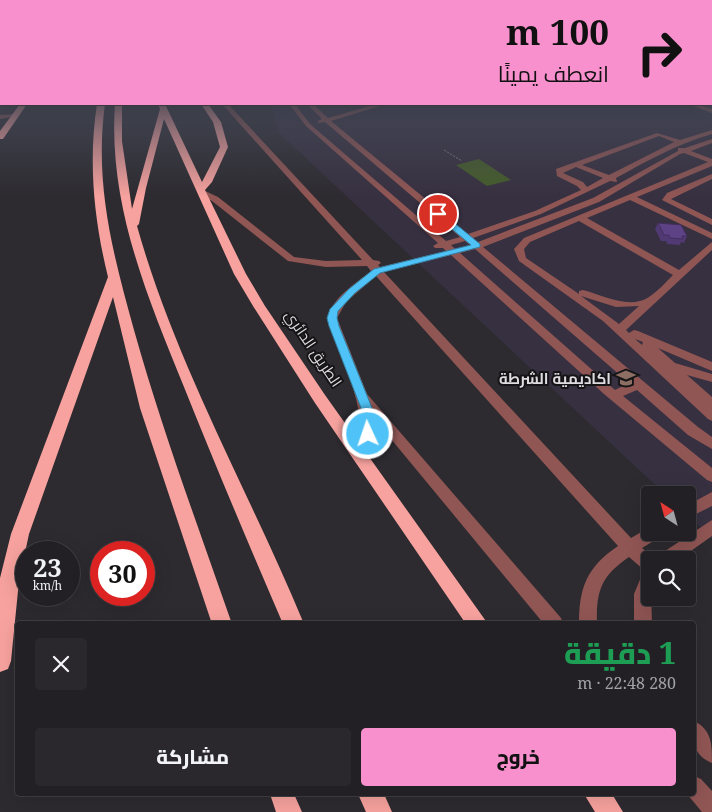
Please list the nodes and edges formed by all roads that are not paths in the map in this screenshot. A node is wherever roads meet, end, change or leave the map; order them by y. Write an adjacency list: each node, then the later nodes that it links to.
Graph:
1 (11, 121): 12 (highway)
2 (99, 121): 40 (highway)
3 (118, 121): 32 (highway)
4 (158, 121): 32 (highway)
5 (169, 121): 27 (highway, الطريق الدائري)
6 (215, 121): 27 (highway)
7 (240, 121): 38 (street)
8 (309, 121): 10 (street)
9 (327, 121): 19 (street)
10 (305, 122): 21 (street)
11 (712, 132): 15 (street)
12 (0, 137)
13 (646, 139): 15 (street); 15 (street); 18 (street)
14 (712, 141): 16 (street)
15 (674, 144): 16 (street); 23 (street)
16 (687, 149): 17 (street); 25 (street)
17 (712, 163): 28 (street)
18 (576, 164): 20 (street); 24 (street)
19 (384, 169): 21 (street); 34 (street)
20 (592, 172): 23 (street); 24 (street)
21 (366, 175): 37 (street)
22 (712, 176): 30 (street)
23 (610, 178): 25 (street); 26 (street)
24 (571, 180): 26 (street)
25 (625, 184): 36 (street)
26 (586, 190): 34 (street)
27 (200, 191): 38 (street); 58 (highway, الطريق الدائري)
28 (636, 197): 29 (street); 31 (street); 33 (street)
29 (583, 220): 39 (street); 41 (street); 46 (street)
30 (712, 222)
31 (712, 229)
32 (133, 230): 69 (highway)
33 (712, 236)
34 (468, 238): 36 (street); 37 (street)
35 (712, 245): 39 (street)
36 (477, 246): 37 (street); 43 (street)
37 (448, 248): 38 (street); 45 (street)
38 (374, 267): 53 (street); 64 (street)
39 (680, 275): 42 (street)
40 (114, 276): 68 (highway); 74 (highway)
41 (584, 293): 42 (street); 46 (street)
42 (652, 300): 44 (street)
43 (549, 307): 45 (street); 52 (street)
44 (641, 310): 46 (street); 48 (street)
45 (524, 316): 54 (street)
46 (622, 327): 47 (street); 56 (street)
47 (634, 334): 48 (street); 49 (street)
48 (659, 345): 50 (street)
49 (669, 364): 51 (street); 55 (street)
50 (712, 367)
51 (712, 378)
52 (639, 384): 54 (street); 57 (street)
53 (361, 395): 58 (street); 71 (street)
54 (614, 395): 59 (street)
55 (712, 404)
56 (712, 416)
57 (712, 444)
58 (362, 459): 70 (highway, الطريق الدائري)
59 (712, 476)
60 (712, 498): 61 (street)
61 (696, 507)
62 (712, 527): 65 (street)
63 (641, 541): 64 (street)
64 (630, 548): 66 (street); 72 (street)
65 (678, 551)
66 (641, 557)
67 (642, 606): 73 (street)
68 (221, 621)
69 (293, 621)
70 (476, 621)
71 (552, 621)
72 (588, 621)
73 (643, 621)
74 (0, 661)
75 (696, 733): 76 (street)
76 (712, 753)
77 (696, 788): 81 (street)
78 (283, 796): 82 (highway)
79 (372, 796): 83 (highway)
80 (598, 796): 84 (highway)
81 (712, 807)
82 (289, 812)
83 (379, 812)
84 (610, 812)

